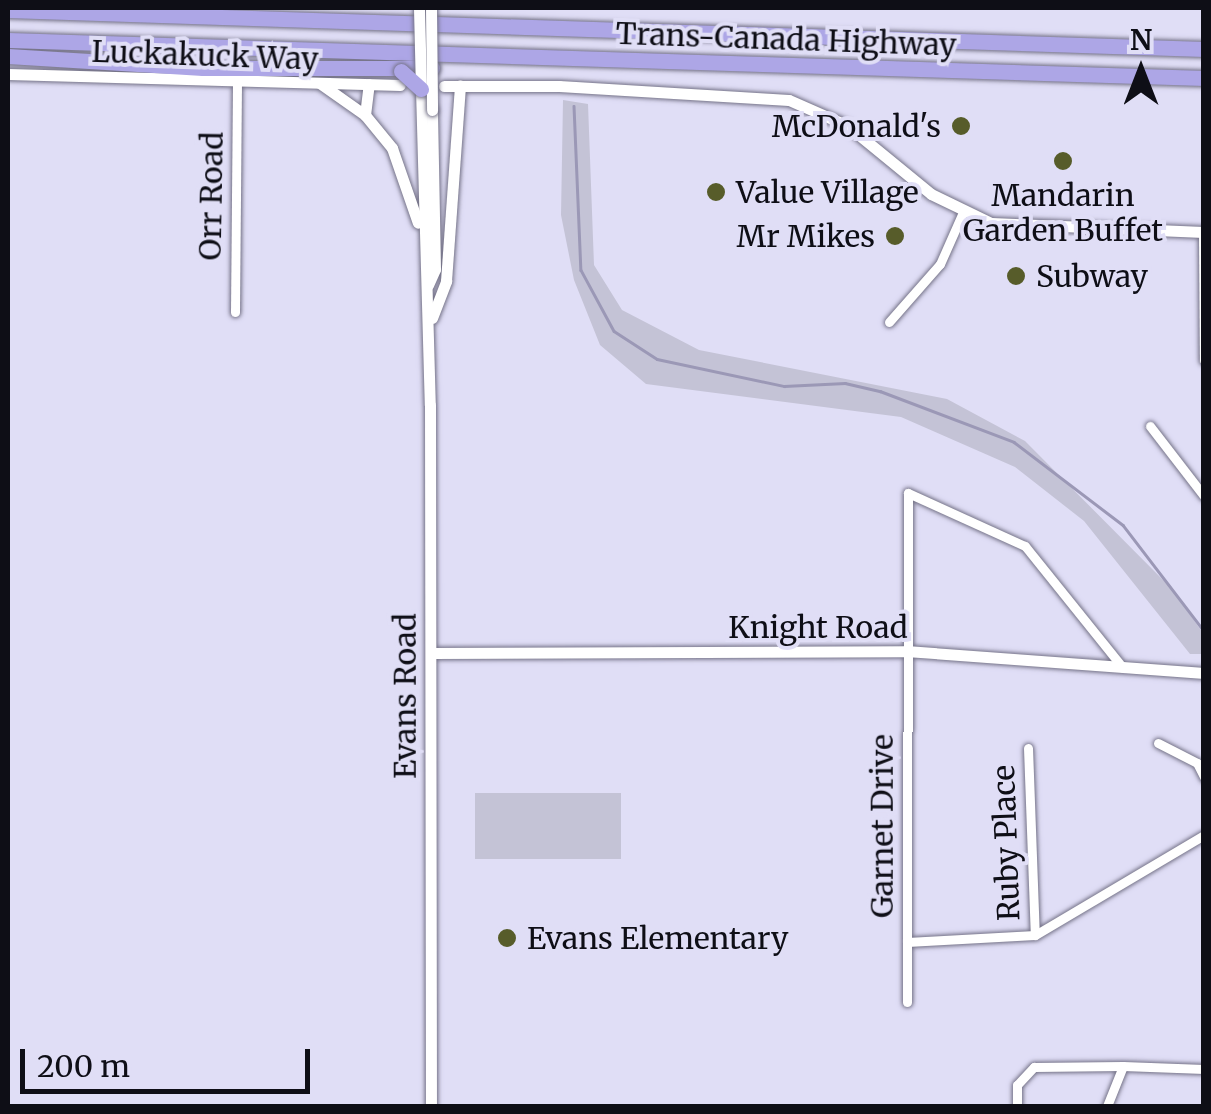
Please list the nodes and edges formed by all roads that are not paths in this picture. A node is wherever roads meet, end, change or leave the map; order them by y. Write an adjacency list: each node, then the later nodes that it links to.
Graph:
1 (419, 8): 7 (street, Evans Road, bridge)
2 (431, 8): 7 (street, Evans Road, bridge)
3 (8, 10): 5 (highway, Trans-Canada Highway)
4 (8, 40): 10 (highway, Trans-Canada Highway)
5 (1204, 50)
6 (8, 56): 9 (highway)
7 (427, 69): 9 (highway, bridge); 16 (street, Evans Road, bridge); 17 (street, Evans Road, bridge)
8 (8, 74): 11 (street, Luckakuck Way)
9 (400, 78): 13 (street, Luckakuck Way); 16 (highway, bridge)
10 (1204, 78)
11 (237, 80): 12 (street, Luckakuck Way); 23 (street, Orr Road)
12 (320, 83): 13 (street, Luckakuck Way); 18 (street)
13 (369, 84): 18 (street)
14 (444, 86): 15 (street)
15 (460, 86): 19 (street); 25 (street)
16 (421, 89): 17 (street, Evans Road)
17 (427, 110): 21 (street, Evans Road); 22 (street, Evans Road)
18 (364, 115): 21 (street)
19 (963, 212): 20 (street); 24 (street)
20 (1203, 232): 26 (street)
21 (422, 237): 22 (street, Evans Road)
22 (428, 286): 25 (street, Evans Road)
23 (234, 312)
24 (889, 322)
25 (428, 327): 30 (street, Evans Road)
26 (1204, 360)
27 (1150, 426): 28 (street)
28 (1204, 496)
29 (906, 651): 30 (street, Knight Road); 31 (street, Knight Road); 31 (street, Garnet Drive); 38 (street, Garnet Drive)
30 (432, 654): 42 (street, Evans Road)
31 (1123, 668): 32 (street, Knight Road)
32 (1204, 673)
33 (1158, 744): 35 (street)
34 (1028, 748): 37 (street, Ruby Place)
35 (1204, 778)
36 (1204, 835): 37 (street)
37 (1035, 935): 38 (street)
38 (907, 942): 39 (street, Garnet Drive)
39 (907, 1002)
40 (1123, 1066): 41 (street); 43 (street); 44 (street)
41 (1204, 1068)
42 (431, 1106)
43 (1016, 1106)
44 (1107, 1106)

